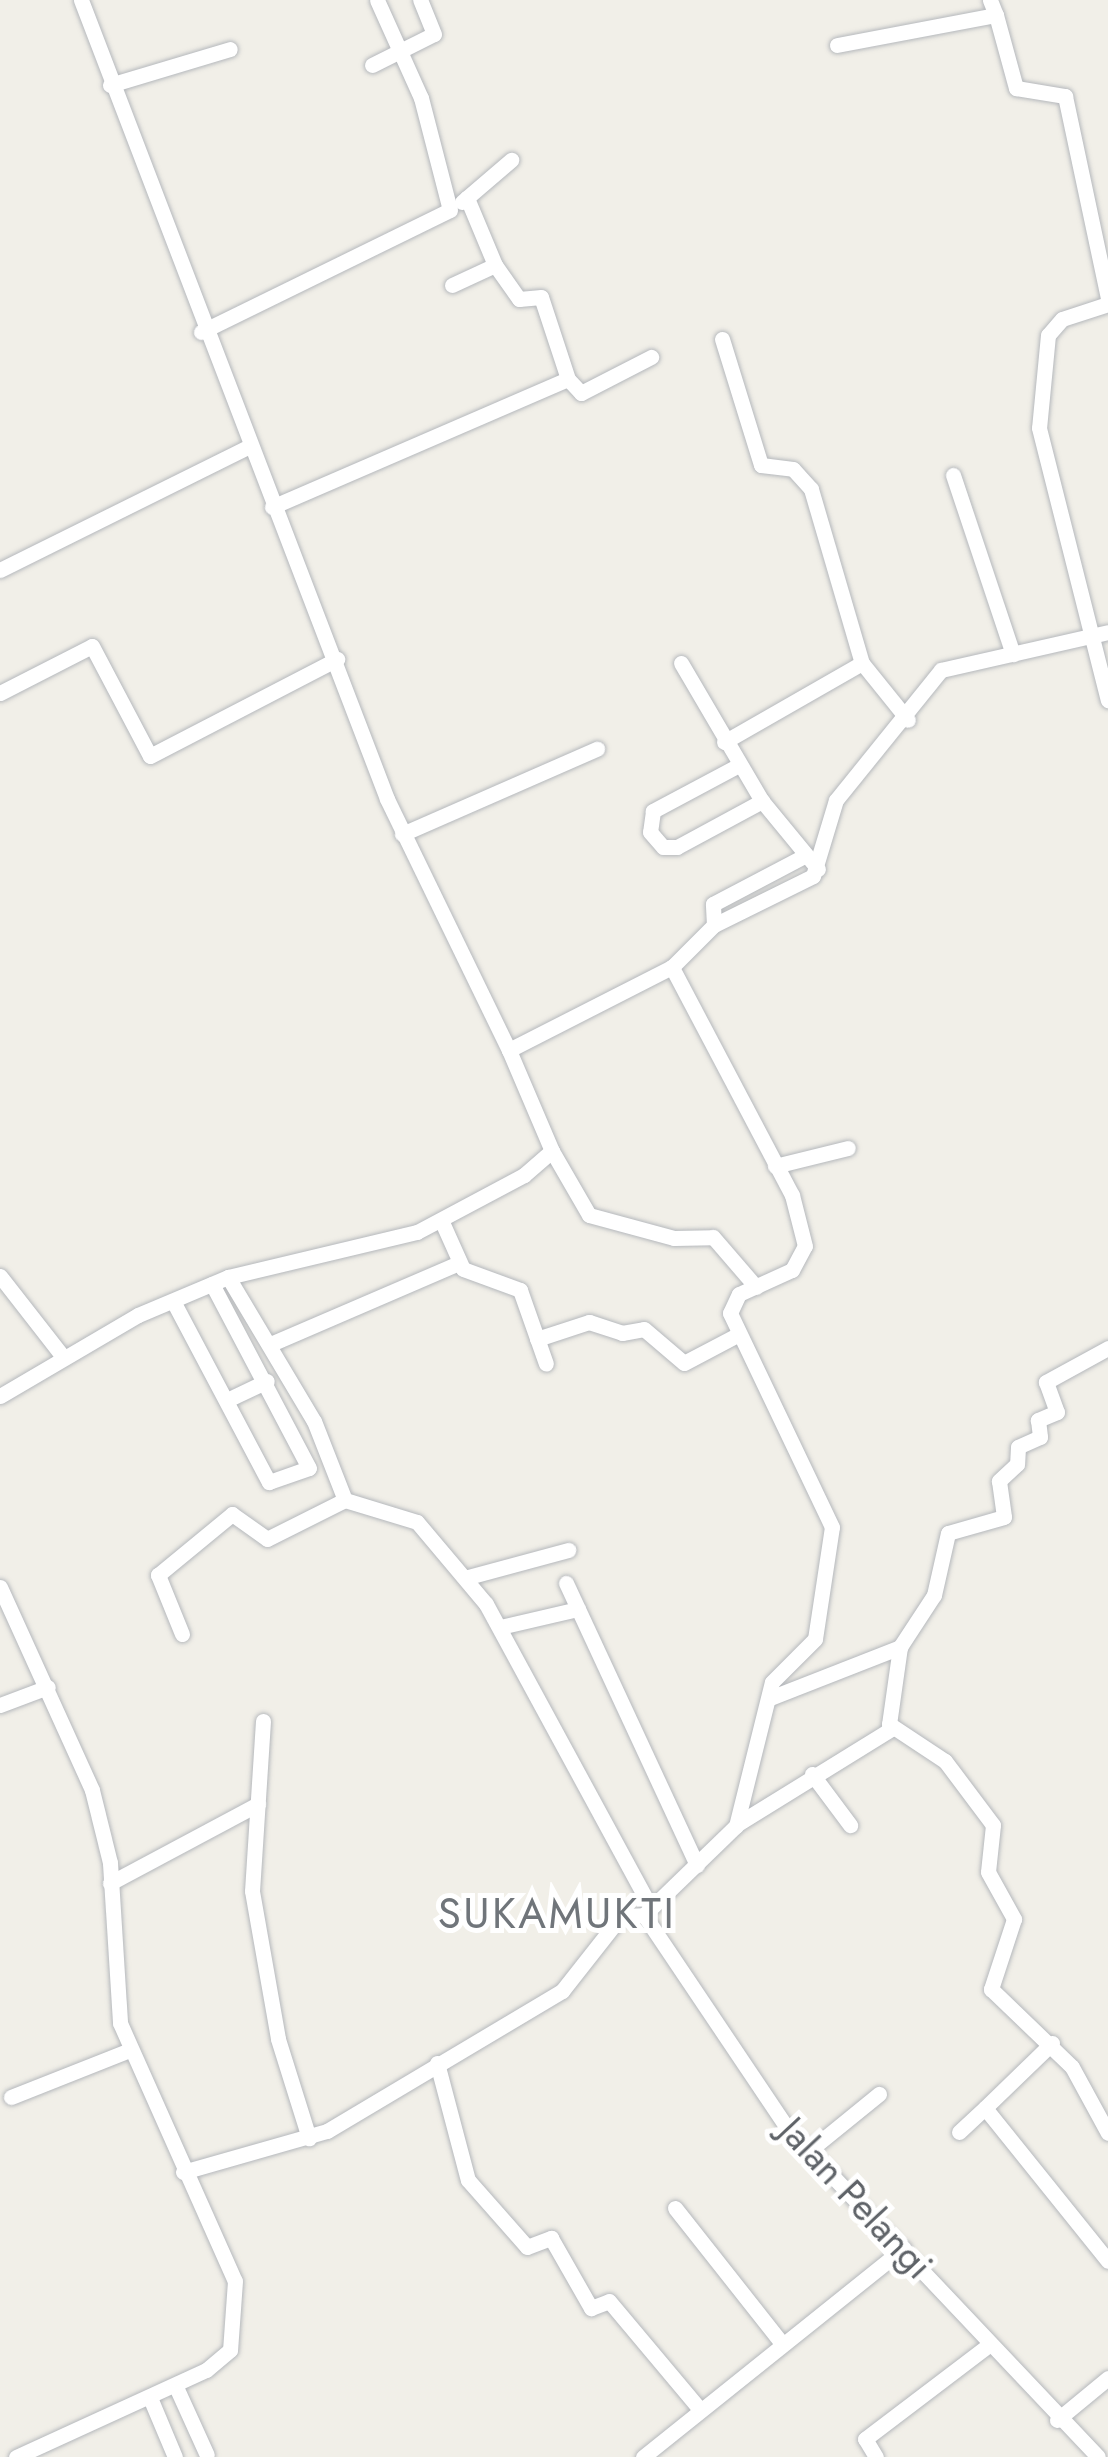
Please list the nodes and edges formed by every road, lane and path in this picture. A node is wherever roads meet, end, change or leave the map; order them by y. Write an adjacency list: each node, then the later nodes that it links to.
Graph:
1 (81, 0): 9 (street)
2 (377, 0): 7 (street)
3 (420, 0): 7 (street)
4 (993, 8): 5 (street); 15 (street)
5 (837, 46)
6 (230, 49): 9 (street)
7 (399, 53): 8 (street); 12 (street)
8 (372, 65)
9 (110, 85): 16 (street)
10 (511, 160): 11 (street)
11 (467, 198): 12 (street); 13 (street)
12 (450, 210): 16 (street)
13 (495, 265): 14 (street); 19 (street)
14 (452, 284)
15 (1108, 301): 25 (street)
16 (201, 332): 20 (street)
17 (722, 339): 29 (street)
18 (652, 357): 19 (street)
19 (568, 379): 22 (street)
20 (246, 448): 22 (street); 23 (street)
21 (953, 475): 26 (street)
22 (272, 507): 27 (street)
23 (0, 570)
24 (1108, 632): 25 (street)
25 (1088, 636): 26 (street); 31 (street)
26 (1012, 654): 32 (street)
27 (336, 659): 30 (street); 37 (street)
28 (681, 663): 33 (street)
29 (862, 663): 32 (street); 33 (street)
30 (0, 693)
31 (1108, 700)
32 (908, 720): 39 (street)
33 (724, 742): 35 (street)
34 (597, 748): 37 (street)
35 (739, 765): 36 (street); 36 (street)
36 (762, 801): 38 (street)
37 (402, 834): 42 (street)
38 (806, 855): 39 (street); 40 (street)
39 (818, 869): 40 (street)
40 (714, 925): 41 (street)
41 (672, 966): 42 (street); 45 (street)
42 (509, 1050): 44 (street)
43 (848, 1148): 45 (street)
44 (552, 1151): 46 (street); 51 (street)
45 (774, 1166): 51 (street)
46 (442, 1222): 47 (street); 49 (street)
47 (459, 1264): 54 (street); 55 (street)
48 (0, 1276): 57 (street)
49 (228, 1277): 50 (street); 55 (street)
50 (212, 1284): 52 (street); 59 (street)
51 (756, 1287): 53 (street)
52 (173, 1301): 57 (street); 61 (street)
53 (739, 1334): 54 (street); 74 (street)
54 (537, 1339): 58 (street)
55 (273, 1344): 62 (street)
56 (1108, 1348): 72 (street)
57 (61, 1354): 60 (street)
58 (546, 1364)
59 (267, 1380): 61 (street); 61 (street)
60 (0, 1396)
61 (227, 1400)
62 (344, 1500): 64 (street, Jalan Pelangi); 71 (street)
63 (568, 1550): 64 (street)
64 (468, 1577): 69 (street, Jalan Pelangi)
65 (566, 1583): 67 (street)
66 (0, 1587): 68 (street)
67 (578, 1609): 69 (street); 82 (street)
68 (18, 1627): 70 (street); 73 (street)
69 (500, 1627): 84 (street, Jalan Pelangi)
70 (0, 1634)
71 (182, 1634)
72 (900, 1647): 74 (street); 77 (street)
73 (48, 1687): 75 (street); 83 (street)
74 (770, 1698): 80 (street)
75 (0, 1705)
76 (263, 1721): 79 (street)
77 (890, 1730): 78 (street); 85 (street)
78 (812, 1774): 80 (street); 81 (street)
79 (258, 1804): 83 (street); 93 (street)
80 (738, 1823): 82 (street)
81 (850, 1825)
82 (697, 1865): 84 (street)
83 (110, 1883): 86 (street)
84 (646, 1908): 87 (street); 94 (street, Jalan Pelangi)
85 (1052, 2043): 90 (street); 92 (street)
86 (130, 2050): 89 (street); 95 (street)
87 (437, 2063): 93 (street); 104 (street)
88 (878, 2094): 94 (street)
89 (11, 2096)
90 (985, 2108): 91 (street); 98 (street)
91 (958, 2132)
92 (1108, 2133)
93 (309, 2138): 95 (street)
94 (810, 2150): 97 (street, Jalan Pelangi)
95 (183, 2172): 102 (street)
96 (675, 2208): 99 (street)
97 (904, 2248): 99 (street); 100 (street, Jalan Pelangi)
98 (1108, 2261)
99 (780, 2342): 104 (street)
100 (990, 2344): 105 (street, Jalan Pelangi); 110 (street)
101 (1108, 2378): 105 (street)
102 (177, 2389): 103 (street); 106 (street)
103 (152, 2400): 107 (street); 108 (street)
104 (697, 2406): 109 (street)
105 (1057, 2420): 111 (street, Jalan Pelangi)
106 (207, 2455)
107 (16, 2457)
108 (176, 2457)
109 (643, 2457)
110 (876, 2457)
111 (1098, 2457)

